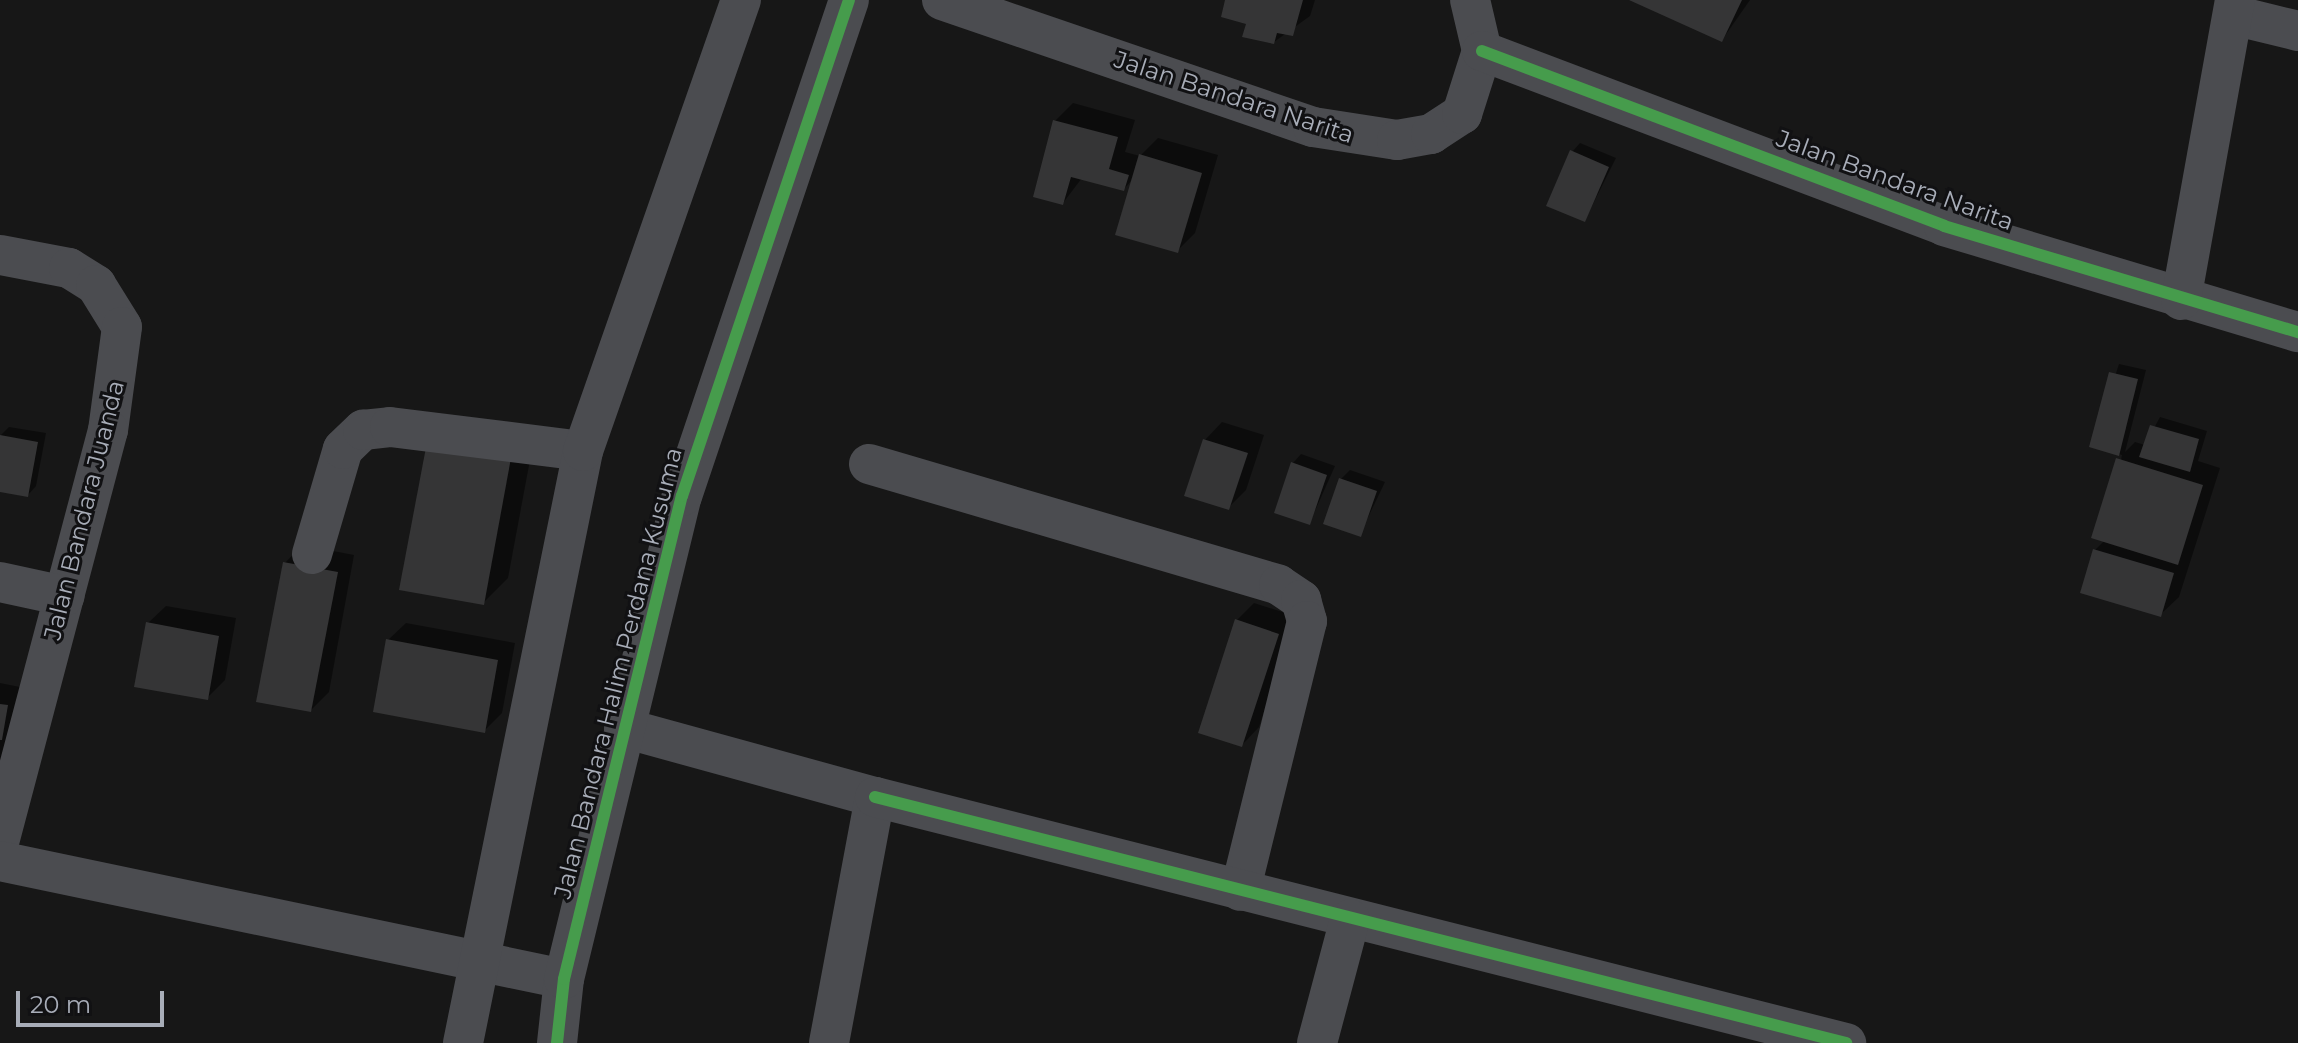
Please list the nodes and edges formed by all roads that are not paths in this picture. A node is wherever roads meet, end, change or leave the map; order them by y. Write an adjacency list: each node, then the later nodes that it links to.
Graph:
1 (741, 0): 11 (street)
2 (849, 0): 16 (street, Jalan Bandara Halim Perdana Kusuma)
3 (942, 0): 7 (street, Jalan Bandara Narita)
4 (1470, 0): 7 (street)
5 (2234, 8): 6 (street); 9 (street)
6 (2298, 31)
7 (1482, 51): 9 (street, Jalan Bandara Narita)
8 (0, 255): 15 (street, Jalan Bandara Juanda)
9 (2168, 297): 10 (street, Jalan Bandara Narita)
10 (2298, 332)
11 (583, 451): 13 (street); 22 (street)
12 (869, 464): 20 (street)
13 (312, 554)
14 (0, 582): 15 (street)
15 (64, 596): 18 (street, Jalan Bandara Juanda)
16 (624, 728): 17 (street); 23 (street, Jalan Bandara Halim Perdana Kusuma)
17 (875, 797): 20 (street); 26 (street)
18 (0, 839)
19 (0, 861): 22 (street)
20 (1240, 891): 21 (street)
21 (1350, 919): 27 (street); 28 (street)
22 (477, 966): 23 (street); 24 (street)
23 (564, 979): 25 (street, Jalan Bandara Halim Perdana Kusuma)
24 (463, 1043)
25 (557, 1043)
26 (829, 1043)
27 (1317, 1043)
28 (1846, 1043)

